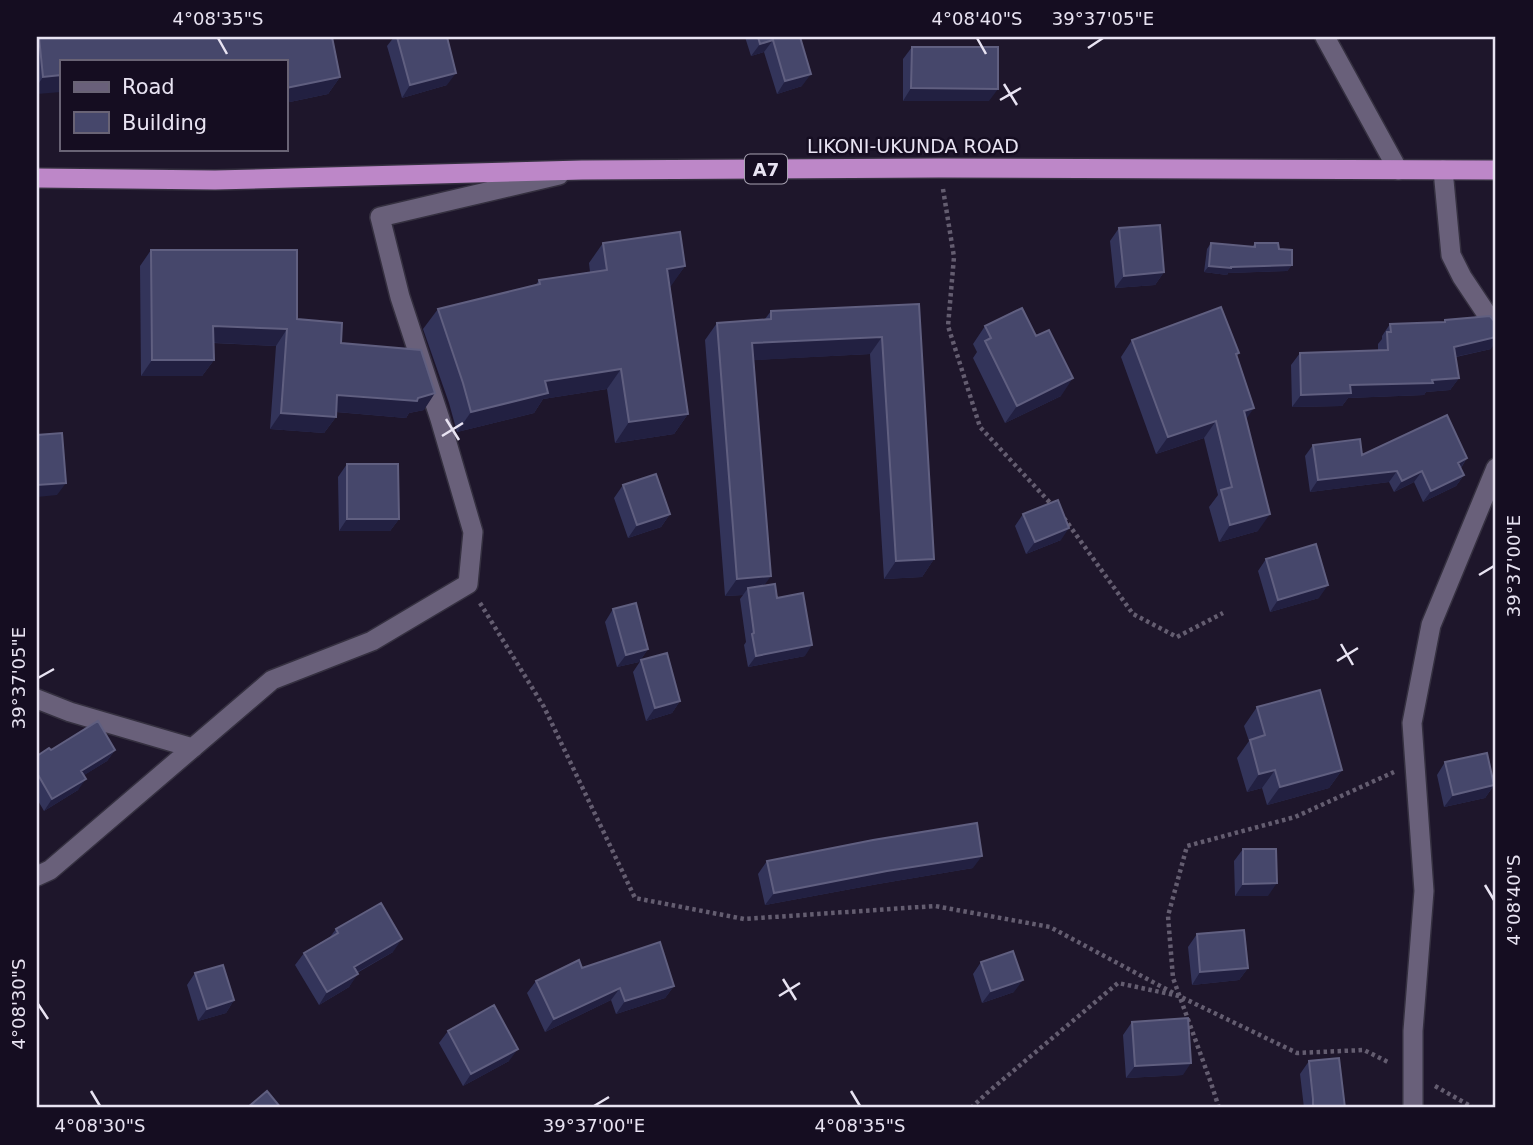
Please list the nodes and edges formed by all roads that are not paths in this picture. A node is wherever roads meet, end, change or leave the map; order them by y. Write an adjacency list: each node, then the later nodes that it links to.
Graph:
1 (1325, 37): 3 (street)
2 (582, 170): 3 (highway, LIKONI-UKUNDA ROAD / A7); 6 (highway, LIKONI-UKUNDA ROAD / A7); 10 (street)
3 (1398, 170): 4 (highway, LIKONI-UKUNDA ROAD / A7)
4 (1443, 170): 5 (highway, LIKONI-UKUNDA ROAD / A7); 7 (street)
5 (1496, 170)
6 (37, 178)
7 (1496, 328)
8 (1496, 468): 12 (street)
9 (37, 699): 10 (street)
10 (193, 748): 11 (street)
11 (37, 876)
12 (1413, 1108)

